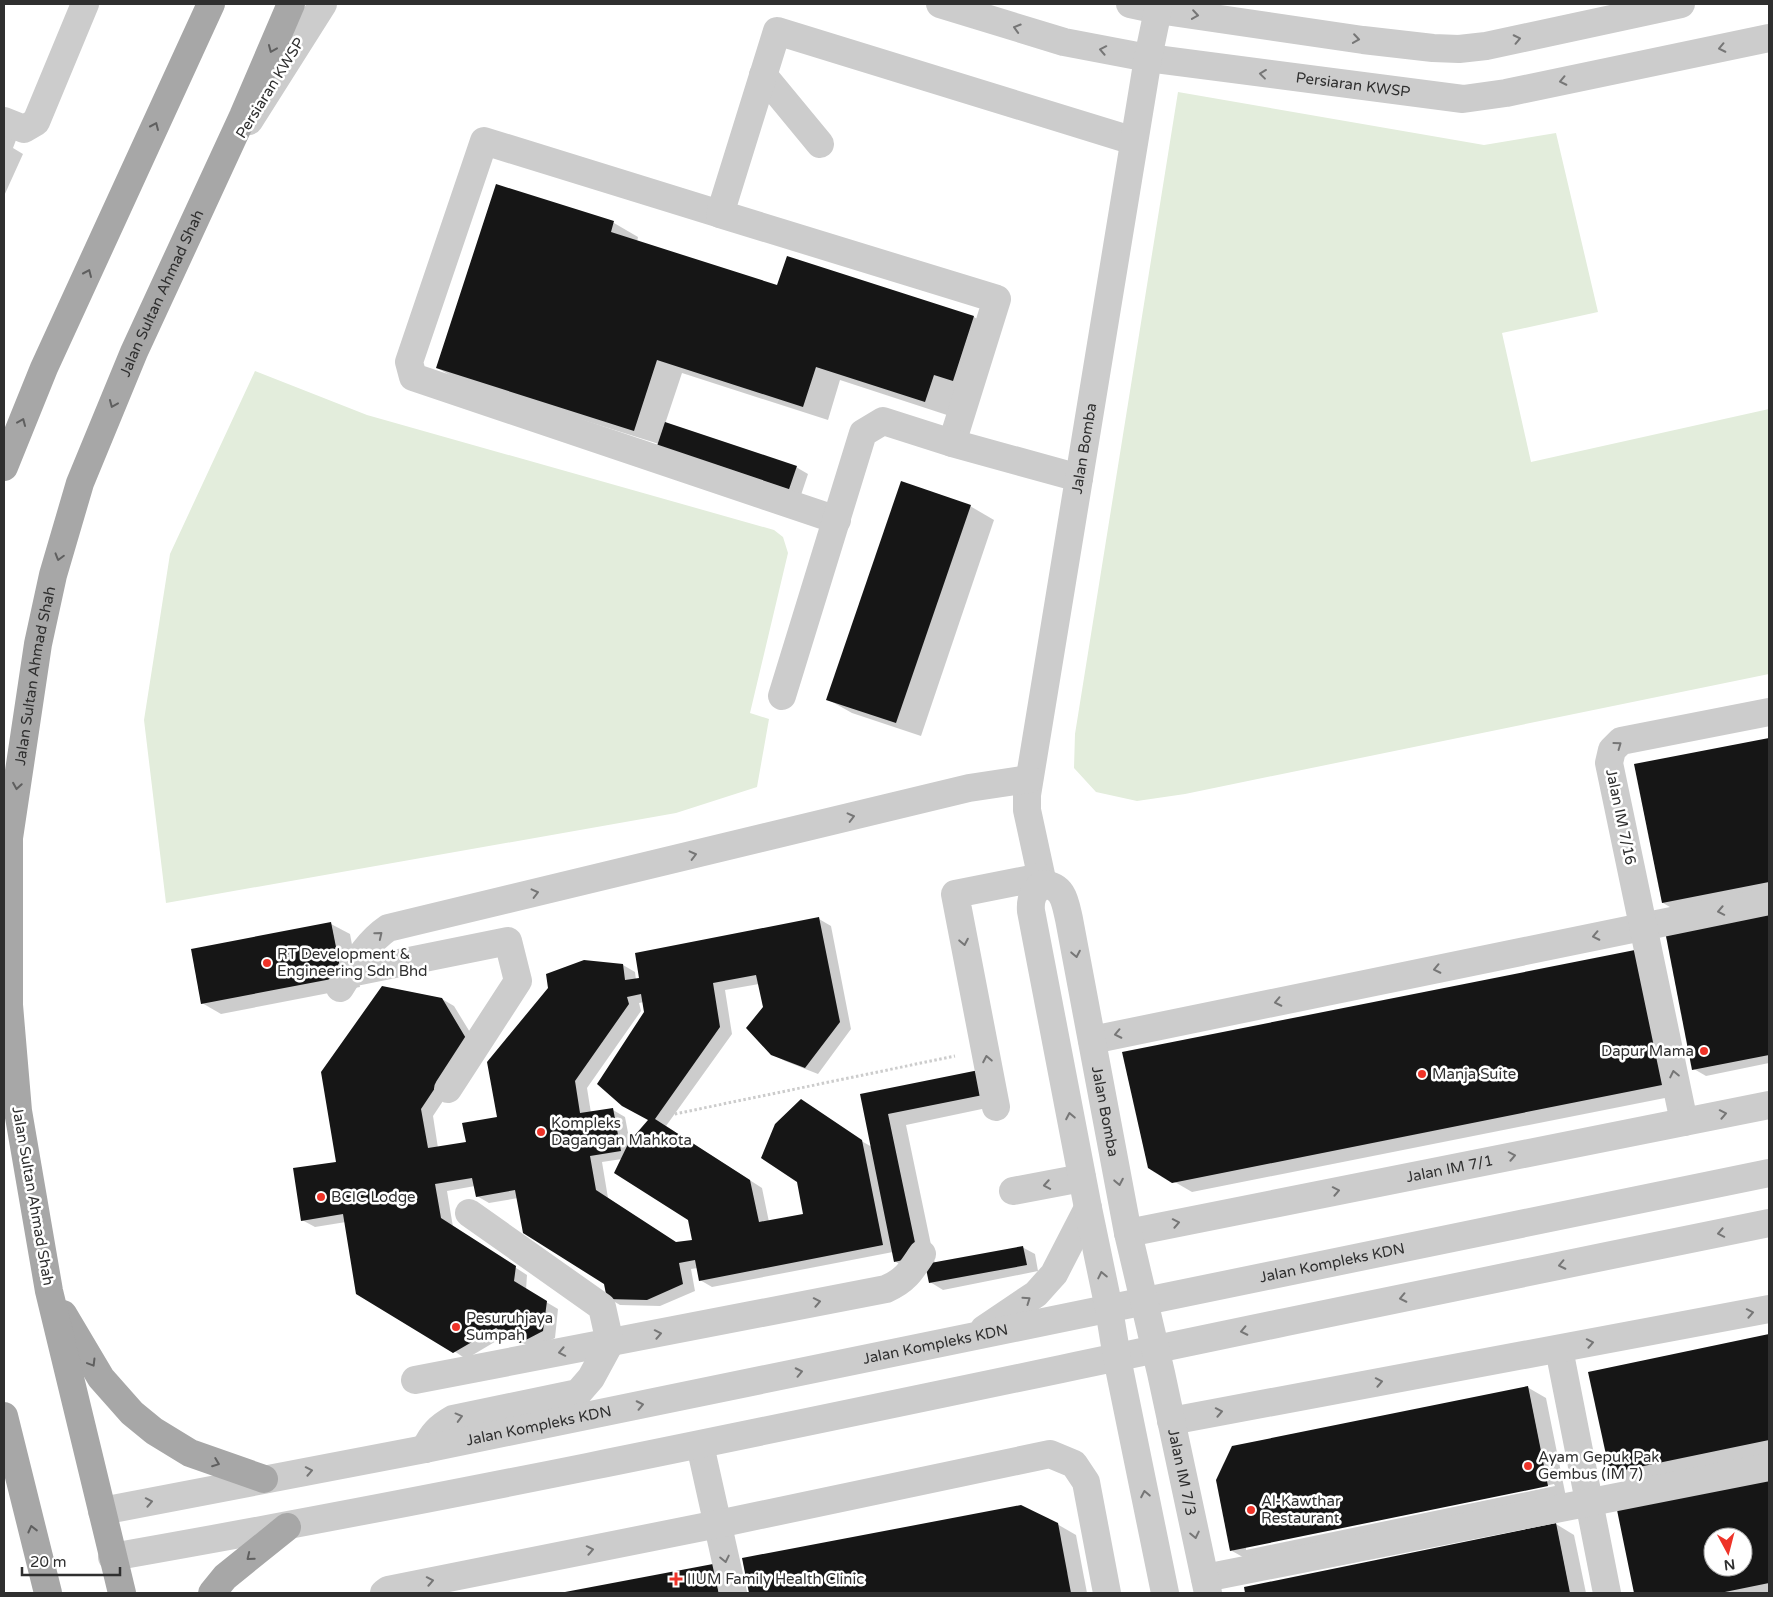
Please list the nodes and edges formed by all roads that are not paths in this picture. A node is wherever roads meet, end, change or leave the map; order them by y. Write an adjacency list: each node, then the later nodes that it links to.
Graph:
1 (85, 4): 12 (street)
2 (210, 4): 18 (main road, one-way to 2)
3 (323, 4): 15 (street, Persiaran KWSP)
4 (940, 4): 10 (street, Persiaran KWSP, one-way to 4)
5 (1130, 4): 8 (street)
6 (1681, 4): 8 (street, one-way to 6)
7 (290, 6): 15 (main road, Jalan Sultan Ahmad Shah, one-way to 15)
8 (1158, 10): 10 (street, Jalan Bomba)
9 (1769, 38): 10 (street, Persiaran KWSP, one-way to 10)
10 (1148, 58): 13 (street, Jalan Bomba)
11 (763, 75): 13 (street); 14 (street); 16 (street)
12 (4, 121)
13 (1134, 141): 19 (street, Jalan Bomba)
14 (820, 144)
15 (218, 172): 40 (main road, Jalan Sultan Ahmad Shah, one-way to 40)
16 (720, 214): 17 (street); 20 (street)
17 (952, 443): 19 (street); 20 (street)
18 (4, 467)
19 (1079, 478): 23 (street, Jalan Bomba)
20 (837, 520): 21 (street)
21 (782, 696)
22 (1769, 712): 26 (street, Jalan IM 7/16, one-way to 22)
23 (1029, 779): 24 (street, Jalan Bomba); 28 (street, one-way to 23)
24 (1042, 881): 27 (street, Jalan Bomba, one-way to 27); 30 (street); 33 (street, one-way to 24)
25 (1769, 901): 26 (street, one-way to 26)
26 (1644, 926): 27 (street, one-way to 27); 31 (street, Jalan IM 7/16, one-way to 26)
27 (1092, 1040): 38 (street, Jalan Bomba, one-way to 38)
28 (448, 1090)
29 (1769, 1105): 31 (street, Jalan IM 7/1, one-way to 29)
30 (996, 1107)
31 (1684, 1122): 38 (street, Jalan IM 7/1, one-way to 31)
32 (1769, 1173): 41 (street, Jalan Kompleks KDN)
33 (1082, 1178): 34 (street, one-way to 34); 35 (street)
34 (1013, 1191)
35 (1088, 1208): 42 (street, one-way to 35); 44 (street, one-way to 35)
36 (469, 1213): 45 (street)
37 (1769, 1223): 47 (street, one-way to 47)
38 (1128, 1233): 41 (street, Jalan Bomba)
39 (922, 1254): 45 (street, one-way to 39)
40 (49, 1291): 55 (main road, one-way to 55); 57 (main road, Jalan Sultan Ahmad Shah)
41 (1144, 1302): 42 (street, Jalan Kompleks KDN); 47 (street, Jalan Bomba)
42 (1109, 1309): 44 (street, Jalan Kompleks KDN); 48 (street)
43 (1769, 1309): 46 (street, one-way to 43)
44 (972, 1337): 53 (street, Jalan Kompleks KDN, one-way to 44)
45 (610, 1343): 49 (street, one-way to 49); 53 (street, one-way to 45)
46 (1559, 1349): 51 (street, one-way to 46); 56 (street)
47 (1156, 1350): 48 (street); 51 (street, Jalan IM 7/3)
48 (1117, 1358): 52 (street); 68 (street, one-way to 48)
49 (415, 1380)
50 (4, 1416): 62 (main road, one-way to 50)
51 (1171, 1421): 61 (street, Jalan IM 7/3, one-way to 61)
52 (700, 1445): 58 (street); 59 (street)
53 (425, 1449): 55 (street, Jalan Kompleks KDN, one-way to 53)
54 (1769, 1467): 56 (street)
55 (264, 1479): 57 (street, Jalan Kompleks KDN, one-way to 55)
56 (1589, 1502): 61 (street); 69 (street)
57 (102, 1511): 60 (main road, Jalan Sultan Ahmad Shah)
58 (728, 1522): 65 (street, one-way to 58); 66 (street, one-way to 66); 67 (street)
59 (287, 1527): 60 (street); 64 (main road, one-way to 64)
60 (112, 1557): 63 (main road, Jalan Sultan Ahmad Shah)
61 (1206, 1586)
62 (48, 1593)
63 (122, 1593)
64 (212, 1593)
65 (384, 1593)
66 (733, 1593)
67 (1107, 1593)
68 (1165, 1593)
69 (1607, 1593)

